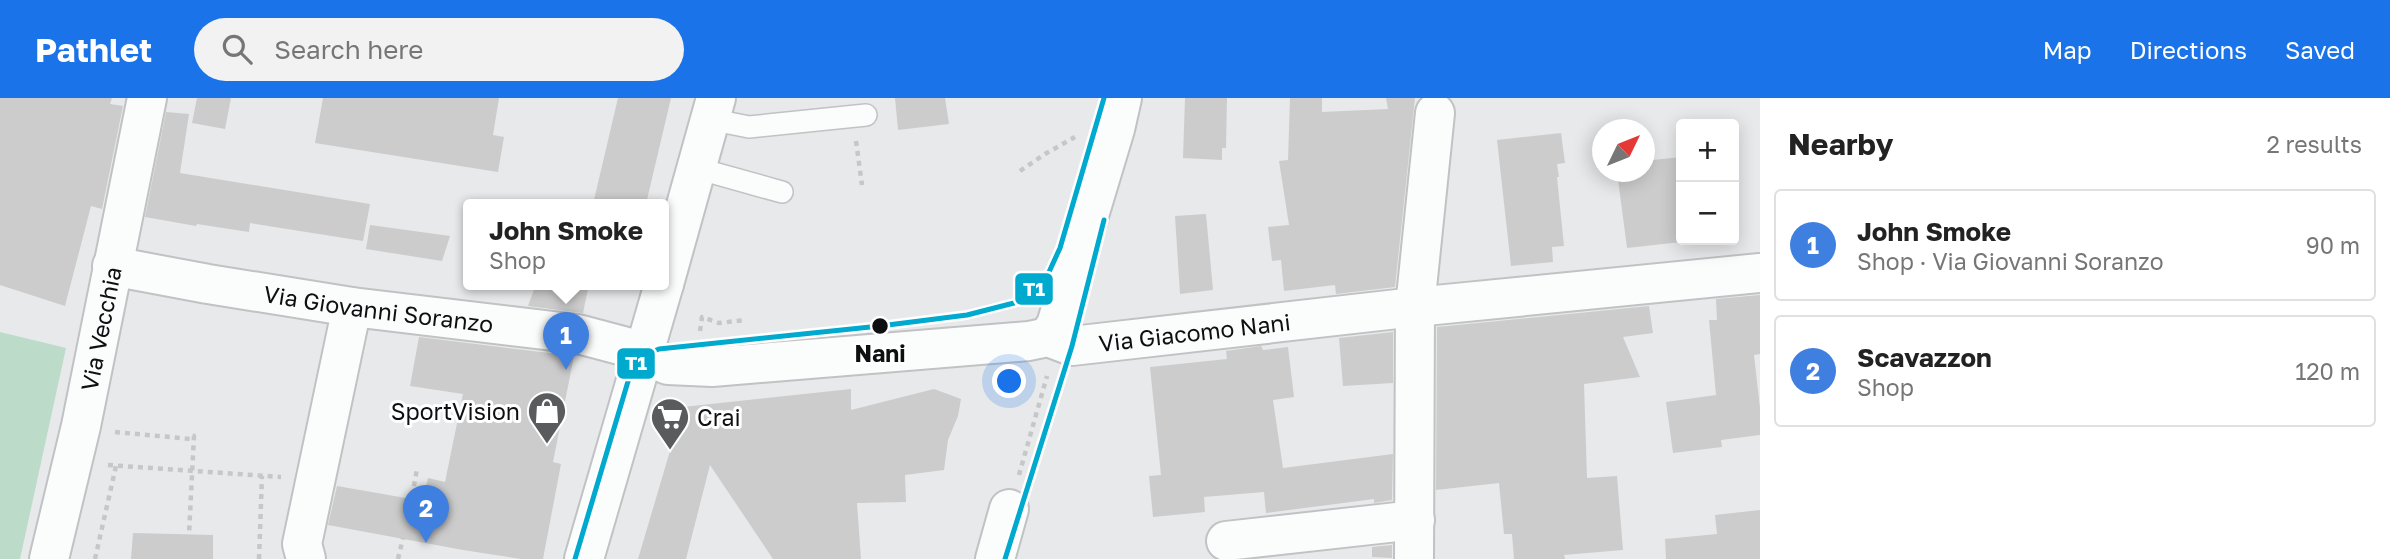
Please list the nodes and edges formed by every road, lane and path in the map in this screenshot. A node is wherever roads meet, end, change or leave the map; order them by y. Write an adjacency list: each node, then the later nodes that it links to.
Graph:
1 (147, 98): 11 (street, Via Vecchia)
2 (1122, 98): 6 (street)
3 (712, 109): 5 (lane); 7 (street)
4 (1435, 113): 16 (street)
5 (860, 116): 9 (path)
6 (1110, 146): 8 (path); 19 (street)
7 (696, 168): 10 (lane); 12 (street)
8 (1020, 171)
9 (862, 186)
10 (782, 192)
11 (111, 266): 15 (street, Via Giovanni Soranzo); 34 (street, Via Vecchia)
12 (669, 266)
13 (1760, 273): 16 (street, Via Giacomo Nani)
14 (662, 290): 20 (street)
15 (352, 307): 20 (street, Via Giovanni Soranzo); 37 (street)
16 (1415, 307): 19 (street, Via Giacomo Nani); 30 (street)
17 (746, 320): 18 (path)
18 (700, 335)
19 (1048, 337): 20 (street, Via Giacomo Nani); 29 (path)
20 (644, 355): 39 (street)
21 (110, 431): 25 (path)
22 (100, 464): 23 (path)
23 (116, 466): 25 (path); 35 (path)
24 (417, 469): 28 (path)
25 (192, 471): 26 (path); 31 (path)
26 (262, 476): 27 (path); 36 (path)
27 (292, 478)
28 (412, 496)
29 (1009, 509): 40 (street)
30 (1415, 520): 33 (street); 41 (street)
31 (190, 534)
32 (403, 538): 38 (path)
33 (1226, 541)
34 (49, 559)
35 (95, 559)
36 (259, 559)
37 (306, 559)
38 (398, 559)
39 (584, 559)
40 (995, 559)
41 (1414, 559)

